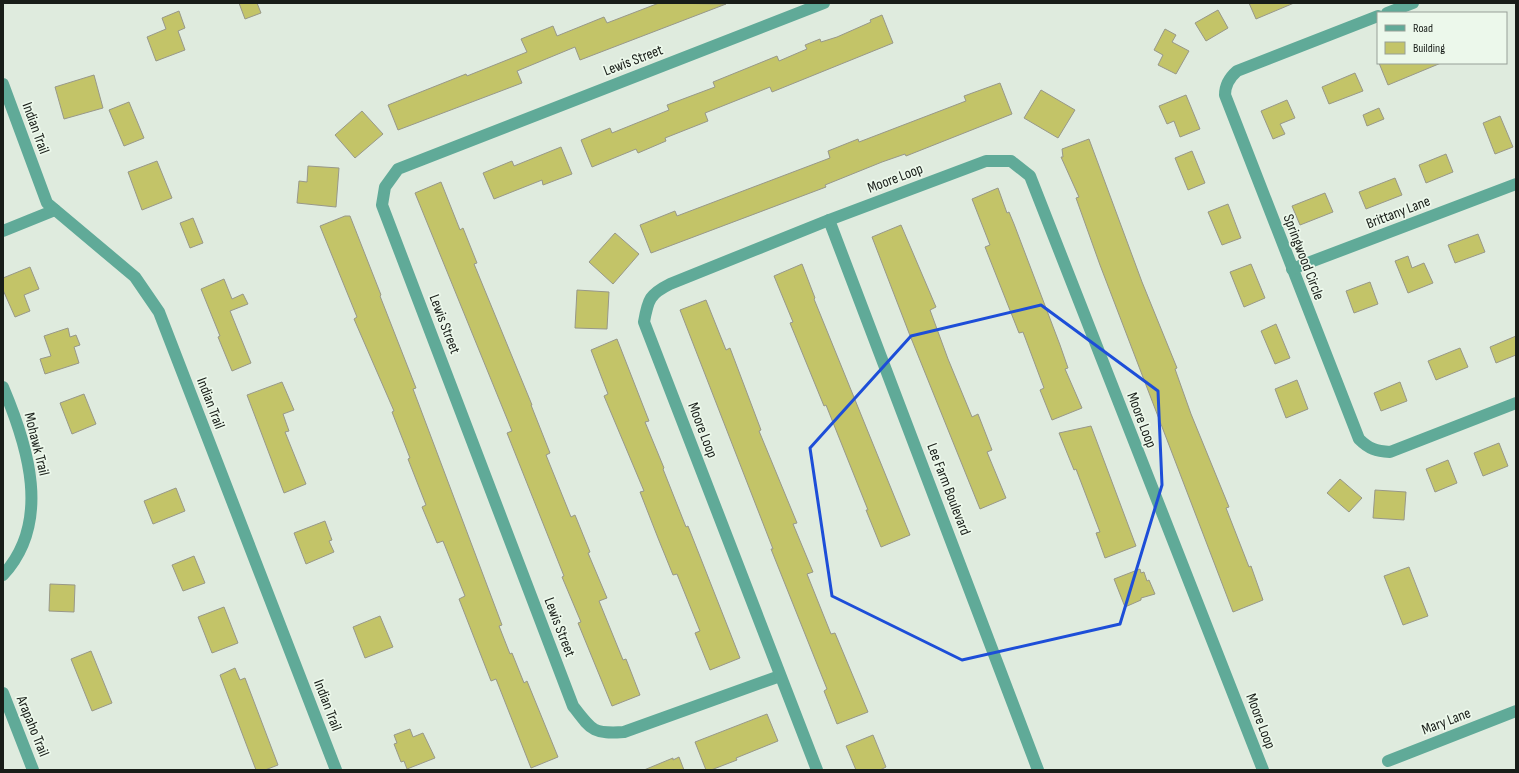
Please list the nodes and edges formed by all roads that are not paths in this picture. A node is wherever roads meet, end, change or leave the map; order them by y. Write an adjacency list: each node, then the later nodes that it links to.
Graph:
1 (824, 3): 14 (street, Lewis Street)
2 (1413, 3): 3 (street)
3 (1390, 12)
4 (1377, 16): 10 (street, Springwood Circle)
5 (3, 84): 7 (street, Indian Trail)
6 (1516, 184): 10 (street, Brittany Lane)
7 (55, 210): 9 (street); 19 (street, Indian Trail)
8 (829, 220): 14 (street, Moore Loop); 21 (street, Lee Farm Boulevard); 22 (street, Moore Loop)
9 (3, 231)
10 (1292, 269): 12 (street, Springwood Circle)
11 (3, 387): 13 (street, Mohawk Trail)
12 (1516, 404)
13 (3, 575)
14 (780, 676): 20 (street, Moore Loop)
15 (3, 693): 18 (street, Arapaho Trail)
16 (1516, 711): 17 (street, Mary Lane)
17 (1388, 761)
18 (33, 770)
19 (336, 770)
20 (817, 770)
21 (1038, 770)
22 (1263, 770)

